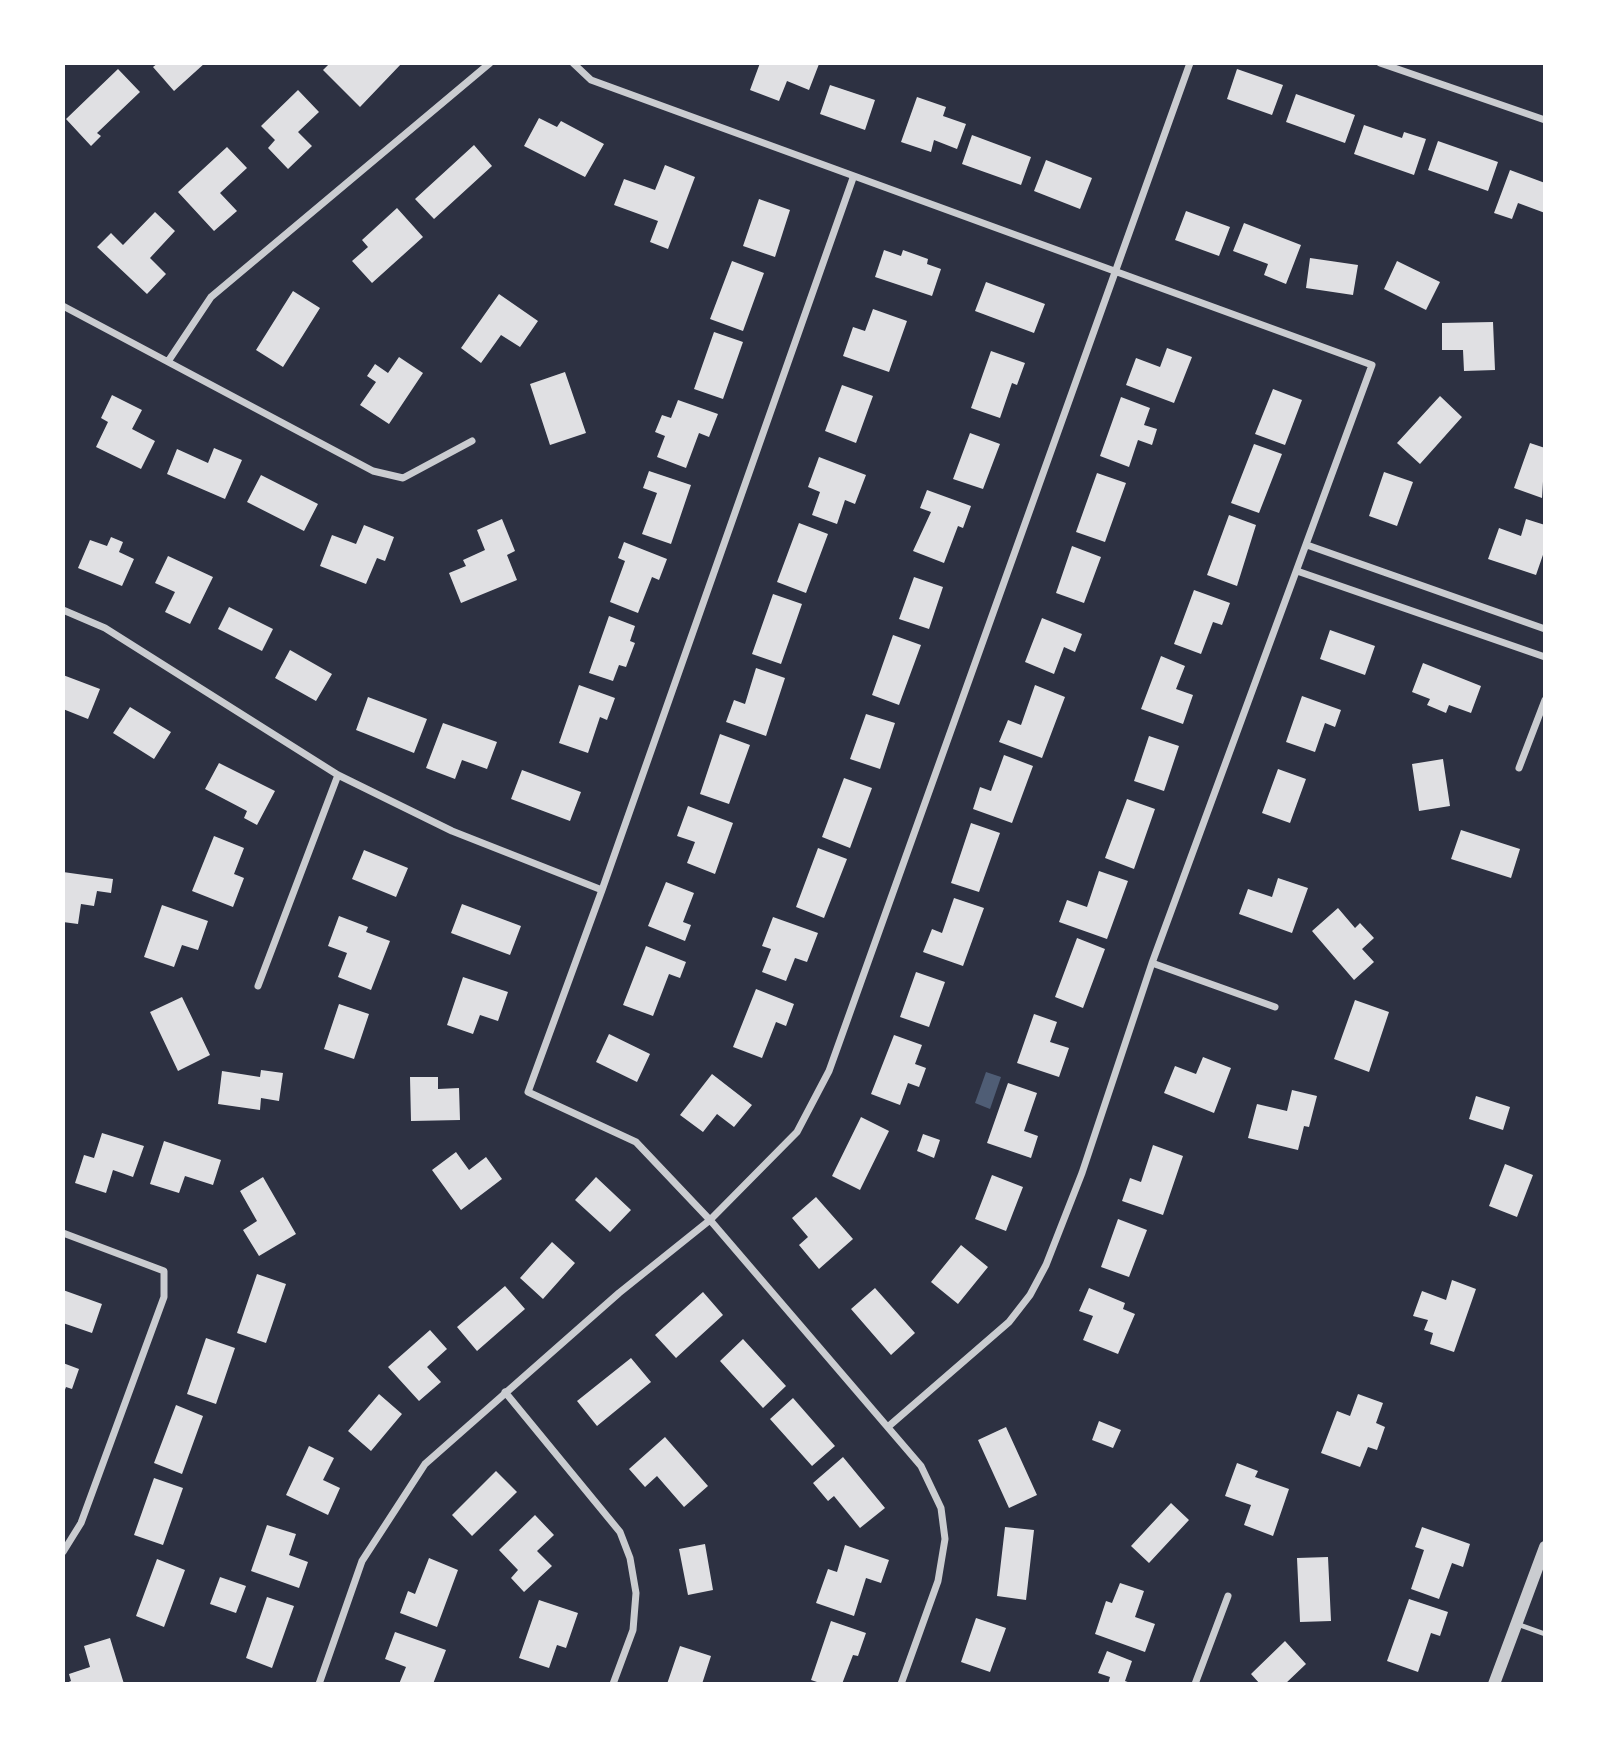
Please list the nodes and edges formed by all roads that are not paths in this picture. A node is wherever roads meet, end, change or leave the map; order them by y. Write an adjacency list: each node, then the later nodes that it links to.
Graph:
1 (491, 63): 9 (street)
2 (573, 63): 6 (street)
3 (1190, 63): 7 (street)
4 (1380, 63): 5 (street)
5 (1545, 121)
6 (853, 178): 7 (street); 19 (street)
7 (1113, 270): 11 (street); 23 (street)
8 (63, 306): 9 (street)
9 (169, 360): 10 (street)
10 (472, 441)
11 (1307, 545): 12 (street); 14 (street)
12 (1297, 571): 15 (street); 20 (street)
13 (63, 610): 18 (street)
14 (1545, 629)
15 (1545, 657)
16 (1545, 700): 17 (street)
17 (1519, 768)
18 (338, 775): 19 (street); 21 (street)
19 (602, 890): 23 (street)
20 (1152, 963): 22 (street); 26 (street)
21 (258, 986)
22 (1275, 1007)
23 (710, 1220): 25 (street); 26 (street)
24 (63, 1233): 28 (street)
25 (505, 1392): 32 (street); 33 (street)
26 (889, 1426): 34 (street)
27 (1545, 1547): 30 (street)
28 (64, 1552)
29 (1228, 1596): 35 (street)
30 (1517, 1624): 31 (lane); 36 (street)
31 (1545, 1634)
32 (318, 1684)
33 (613, 1684)
34 (901, 1684)
35 (1195, 1684)
36 (1494, 1684)

